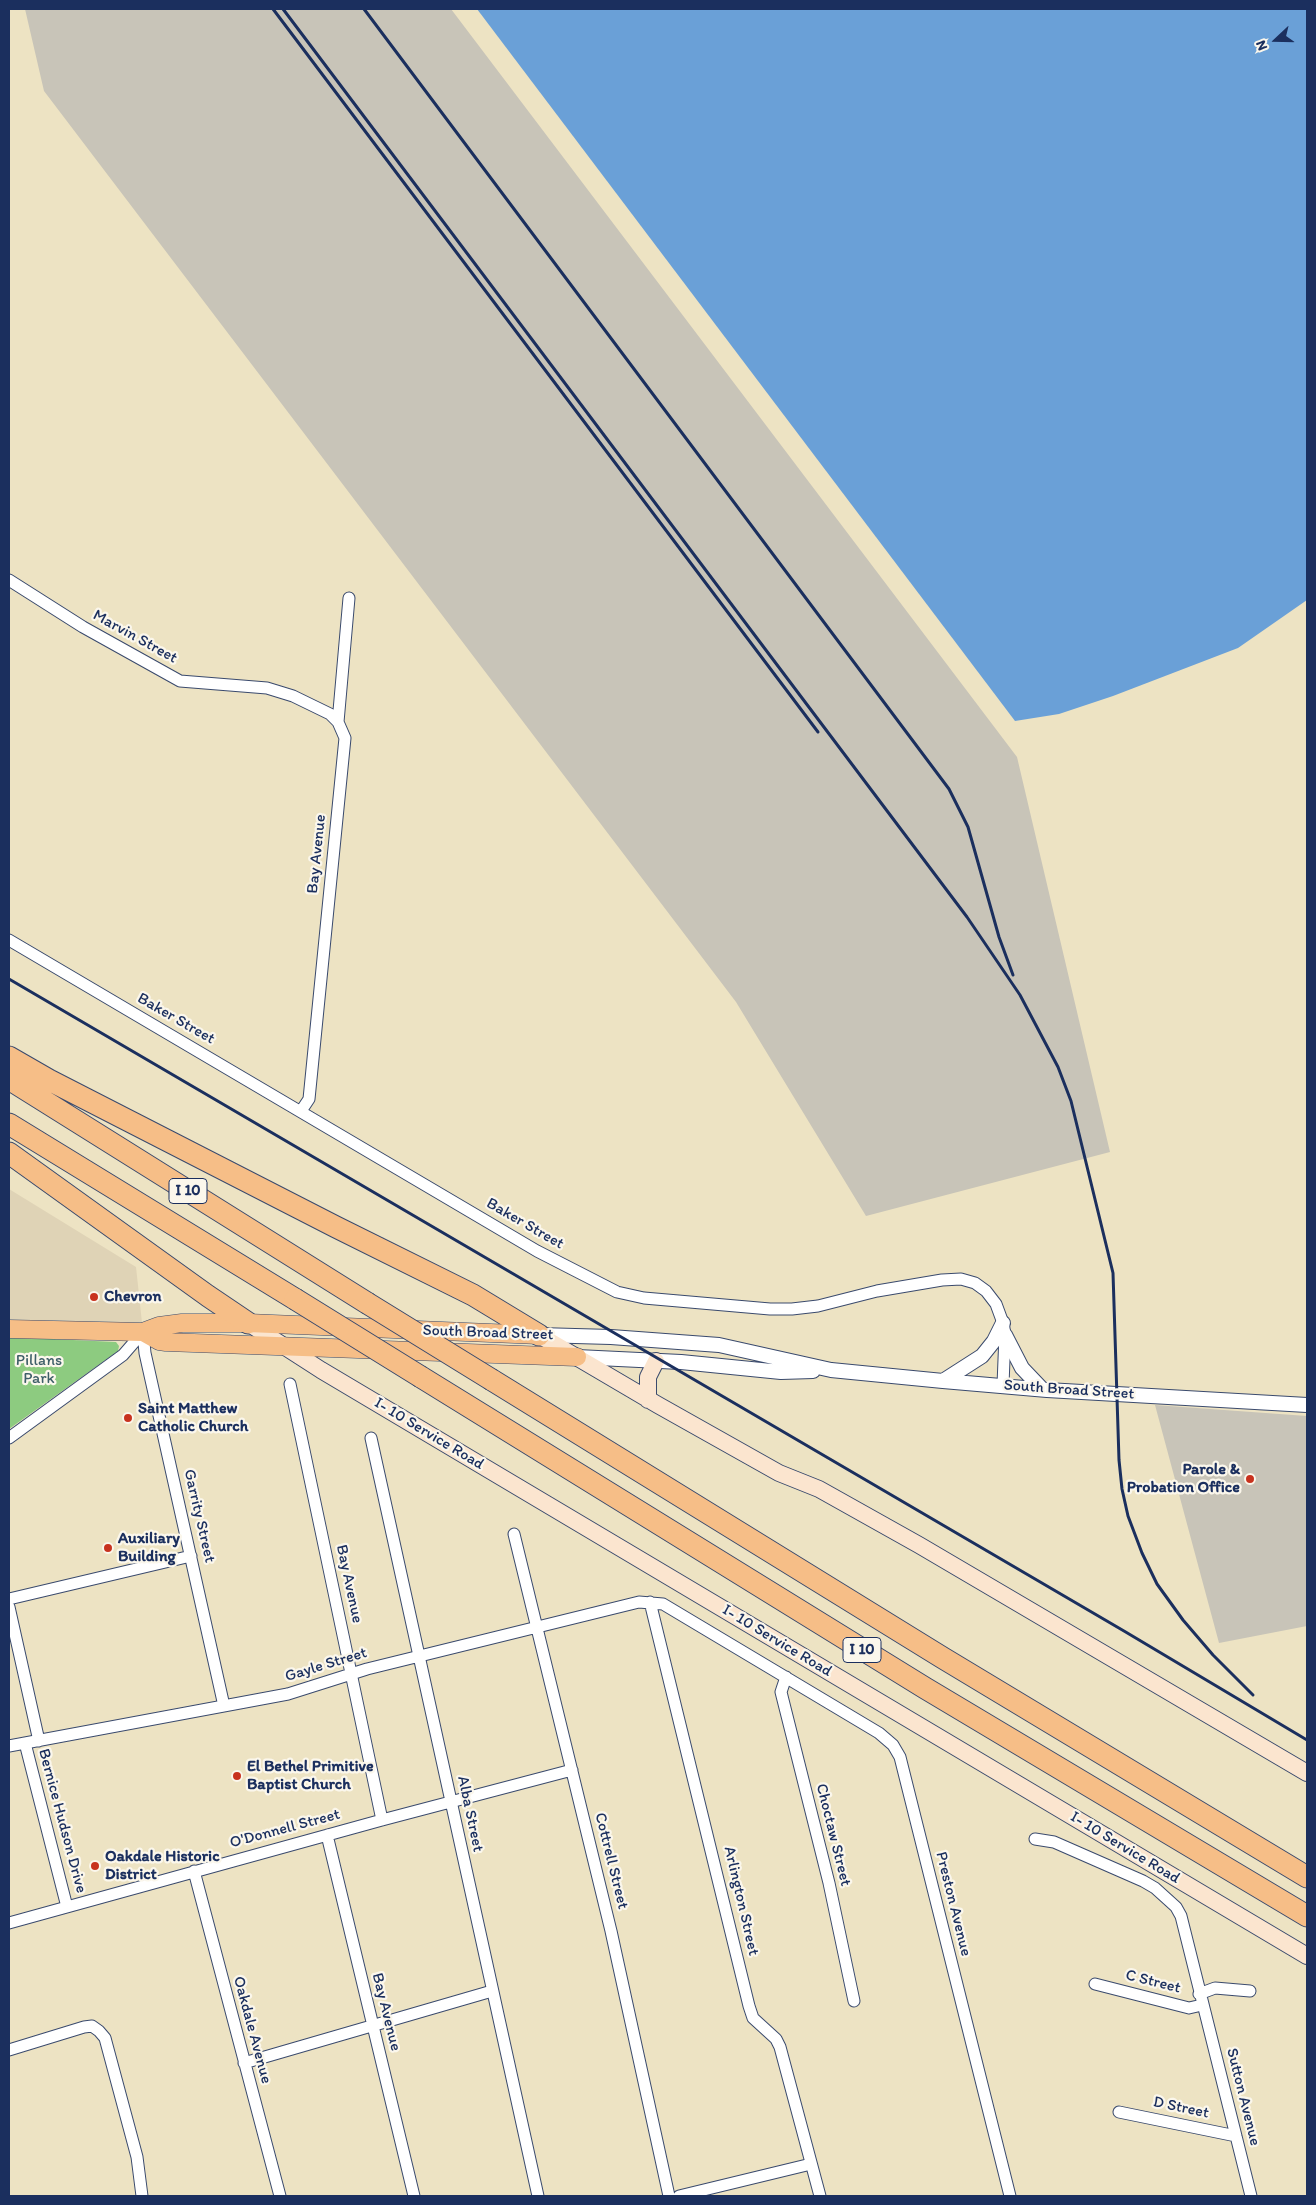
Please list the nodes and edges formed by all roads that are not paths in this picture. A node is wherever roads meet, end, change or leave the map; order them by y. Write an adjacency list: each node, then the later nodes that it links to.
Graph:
1 (9, 580): 3 (street, Marvin Street)
2 (349, 598): 3 (street, Bay Avenue)
3 (338, 722): 7 (street, Bay Avenue)
4 (9, 940): 7 (street, Baker Street)
5 (9, 1056): 14 (highway)
6 (9, 1079): 47 (highway, I 10, bridge)
7 (302, 1111): 12 (street, Baker Street)
8 (9, 1124): 49 (highway, I 10, bridge)
9 (9, 1153): 10 (highway)
10 (248, 1323): 13 (main road, South Broad Street); 14 (main road, South Broad Street); 15 (main road, I- 10 Service Road)
11 (9, 1329): 13 (main road, South Broad Street)
12 (1004, 1329): 19 (street); 21 (street, Baker Street); 22 (street)
13 (144, 1332): 15 (main road, South Broad Street); 25 (street); 28 (street, Garrity Street)
14 (540, 1335): 16 (main road); 18 (street, South Broad Street)
15 (282, 1345): 16 (main road, South Broad Street); 51 (main road, I- 10 Service Road)
16 (577, 1357): 17 (street, South Broad Street); 23 (main road)
17 (656, 1361): 18 (street, South Broad Street); 23 (main road)
18 (831, 1370): 19 (street, South Broad Street)
19 (943, 1381): 21 (street, South Broad Street)
20 (290, 1384): 34 (street, Bay Avenue)
21 (1003, 1385): 22 (street, South Broad Street)
22 (1042, 1389): 24 (street, South Broad Street)
23 (648, 1400): 41 (main road)
24 (1307, 1405)
25 (9, 1438)
26 (371, 1438): 33 (street, Alba Street)
27 (514, 1534): 32 (street, Cottrell Street)
28 (191, 1556): 29 (street); 36 (street, Garrity Street)
29 (9, 1599)
30 (650, 1602): 32 (street, Gayle Street); 35 (street, Preston Avenue); 63 (street, Arlington Street)
31 (9, 1607): 37 (street, Bernice Hudson Drive)
32 (538, 1628): 33 (street, Gayle Street); 40 (street, Cottrell Street)
33 (419, 1655): 34 (street, Gayle Street); 42 (street, Alba Street)
34 (352, 1675): 36 (street, Gayle Street); 43 (street, Bay Avenue)
35 (786, 1677): 56 (street, Choctaw Street); 71 (street, Preston Avenue)
36 (224, 1706): 37 (street, Gayle Street)
37 (39, 1741): 38 (street, Gayle Street)
38 (25, 1743): 39 (street, Gayle Street); 48 (street, Bernice Hudson Drive)
39 (9, 1746)
40 (572, 1770): 42 (street, O'Donnell Street); 68 (street, Cottrell Street)
41 (1307, 1773)
42 (451, 1802): 43 (street, O'Donnell Street); 53 (street, Alba Street)
43 (382, 1820): 44 (street, O'Donnell Street)
44 (327, 1835): 46 (street, O'Donnell Street); 58 (street, Bay Avenue)
45 (1035, 1839): 55 (street)
46 (194, 1872): 48 (street, O'Donnell Street); 60 (street, Oakdale Avenue)
47 (1307, 1877)
48 (68, 1907): 50 (street, O'Donnell Street)
49 (1307, 1916)
50 (9, 1924)
51 (1307, 1956)
52 (1095, 1984): 57 (street, C Street)
53 (492, 1991): 58 (street); 67 (street, Alba Street)
54 (1250, 1991): 55 (street, C Street)
55 (1199, 1994): 57 (street, Sutton Avenue)
56 (854, 2001)
57 (1202, 2006): 62 (street, Sutton Avenue)
58 (373, 2026): 60 (street); 66 (street, Bay Avenue)
59 (9, 2050): 64 (street)
60 (244, 2063): 65 (street, Oakdale Avenue)
61 (1119, 2112): 62 (street, D Street)
62 (1236, 2136): 72 (street, Sutton Avenue)
63 (811, 2164): 69 (street); 70 (street, Arlington Street)
64 (142, 2196)
65 (280, 2196)
66 (414, 2196)
67 (538, 2196)
68 (669, 2196)
69 (679, 2196)
70 (820, 2196)
71 (1010, 2196)
72 (1252, 2196)

